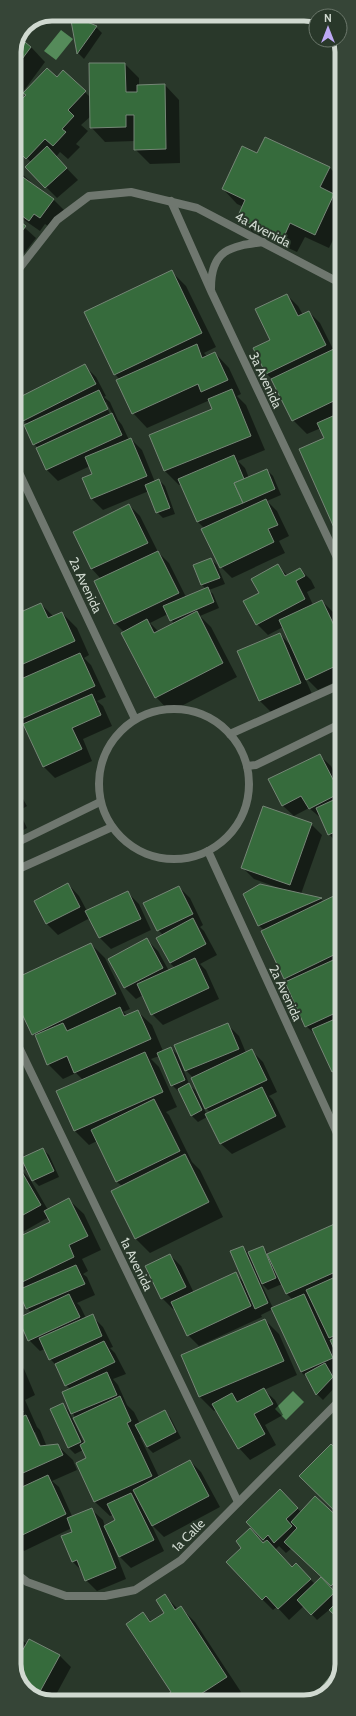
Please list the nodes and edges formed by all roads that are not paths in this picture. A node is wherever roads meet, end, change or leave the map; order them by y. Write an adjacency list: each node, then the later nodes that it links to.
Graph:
1 (171, 201): 2 (street, 4a Avenida); 3 (street, 4a Avenida); 5 (street, 3a Avenida)
2 (262, 242): 4 (street, 4a Avenida); 5 (street)
3 (21, 266)
4 (335, 280)
5 (212, 293): 7 (street, 3a Avenida)
6 (21, 477): 9 (street, 2a Avenida)
7 (335, 553)
8 (335, 687): 11 (street)
9 (136, 719): 11 (street); 13 (street)
10 (335, 726): 12 (street)
11 (230, 734): 12 (street)
12 (248, 766): 16 (street)
13 (100, 802): 14 (street); 15 (street)
14 (112, 827): 16 (street); 17 (street)
15 (21, 841)
16 (208, 851): 19 (street, 2a Avenida)
17 (21, 869)
18 (21, 1052): 21 (street, 1a Avenida)
19 (335, 1129)
20 (335, 1405): 21 (street, 1a Calle)
21 (238, 1502): 22 (street, 1a Calle)
22 (21, 1577)

